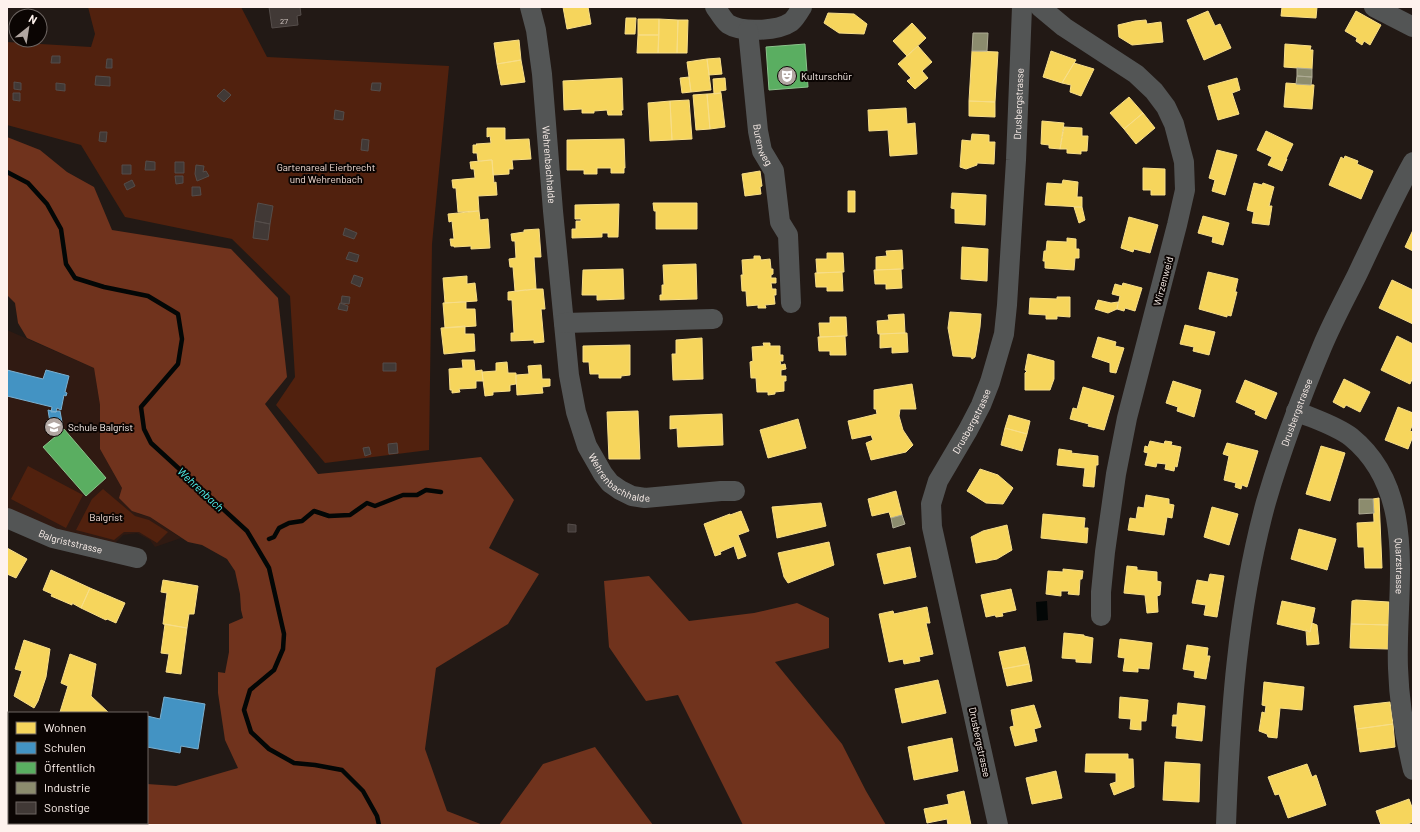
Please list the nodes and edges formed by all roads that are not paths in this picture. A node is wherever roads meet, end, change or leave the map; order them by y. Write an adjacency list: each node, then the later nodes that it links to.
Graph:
1 (530, 7): 12 (street, Wehrenbachhalde)
2 (715, 7): 8 (street)
3 (802, 7): 8 (street)
4 (1022, 7): 19 (street, Drusbergstrasse)
5 (1040, 7): 17 (street, Wirzenweid)
6 (1374, 7): 7 (street)
7 (1413, 27)
8 (748, 30): 10 (street, Burenweg)
9 (1413, 162): 13 (street, Drusbergstrasse)
10 (791, 303)
11 (713, 319): 12 (street)
12 (564, 323): 14 (street, Wehrenbachhalde)
13 (1296, 412): 18 (street, Quarzstrasse); 20 (street, Drusbergstrasse)
14 (735, 491)
15 (7, 518): 16 (street, Balgriststrasse)
16 (137, 558)
17 (1101, 616)
18 (1413, 770)
19 (998, 825)
20 (1226, 825)

